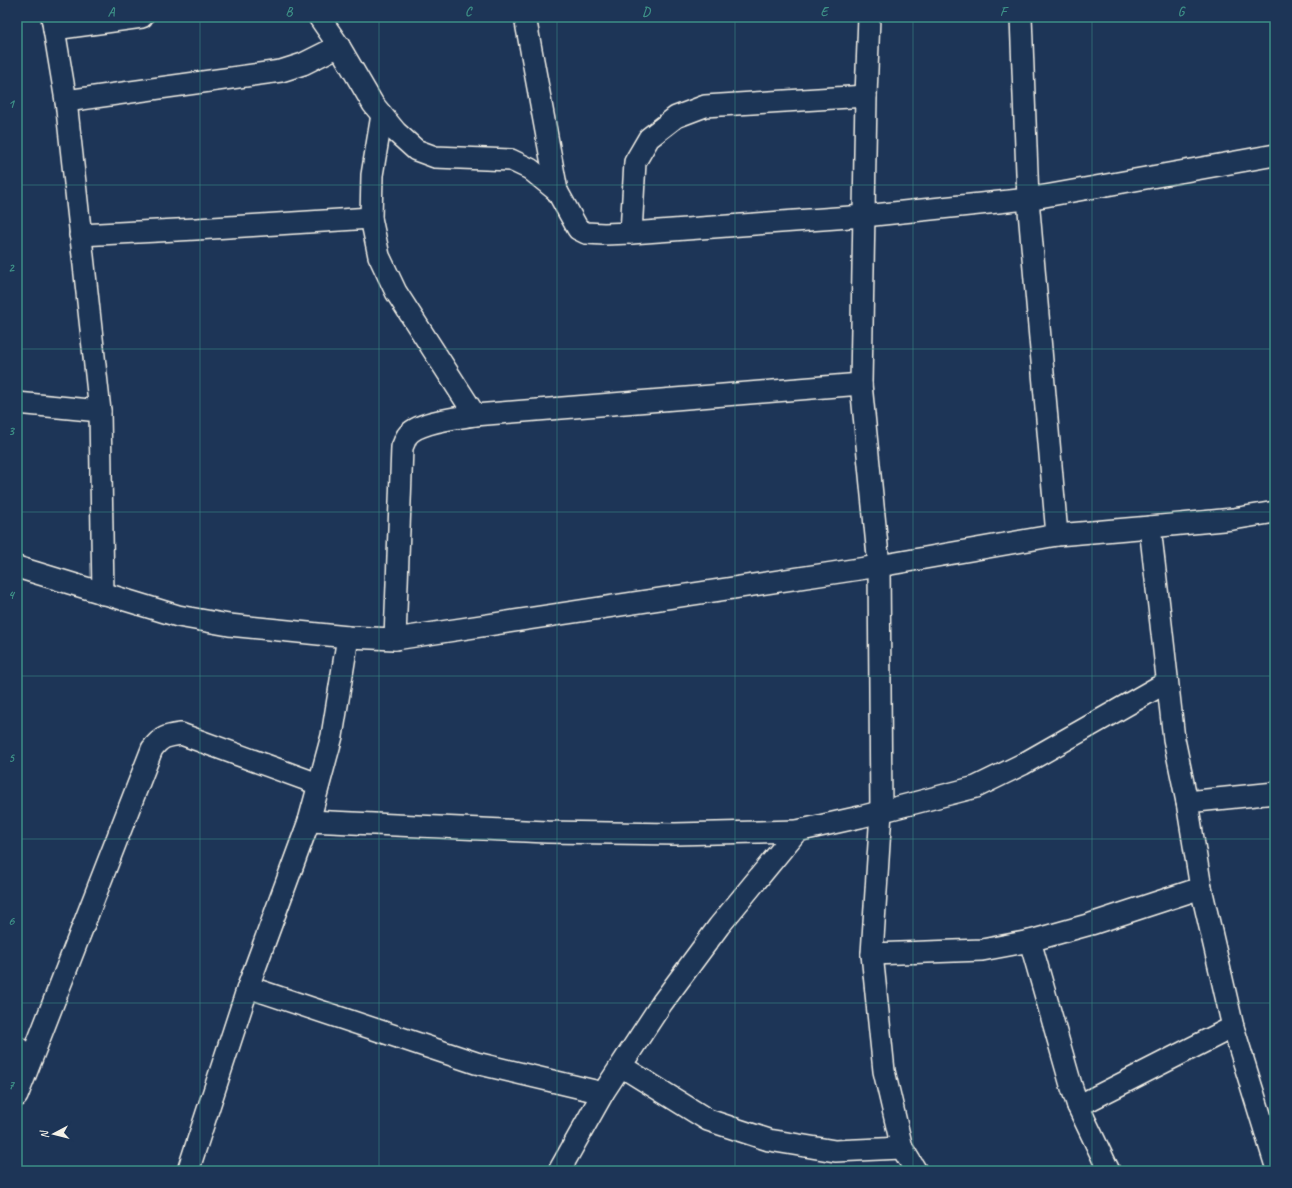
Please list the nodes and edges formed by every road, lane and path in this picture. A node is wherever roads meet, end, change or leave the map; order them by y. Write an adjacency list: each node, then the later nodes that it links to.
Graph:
1 (142, 17): 6 (street)
2 (319, 17): 7 (street)
3 (525, 17): 12 (street)
4 (868, 17): 8 (street)
5 (1021, 17): 13 (street)
6 (53, 23): 9 (street)
7 (339, 46): 9 (street); 10 (street)
8 (866, 96): 14 (street); 16 (street)
9 (66, 101): 17 (street)
10 (382, 115): 12 (street); 15 (street)
11 (1275, 155): 13 (street)
12 (557, 191): 16 (street)
13 (1028, 199): 14 (street); 24 (street)
14 (864, 216): 16 (street); 18 (street)
15 (371, 218): 17 (street); 21 (street)
16 (631, 232)
17 (80, 235): 20 (street)
18 (861, 384): 21 (street); 25 (street)
19 (17, 402): 20 (street)
20 (100, 411): 27 (street)
21 (475, 415): 29 (street)
22 (1275, 512): 23 (street)
23 (1150, 527): 24 (street); 30 (street)
24 (1057, 535): 25 (street)
25 (879, 566): 29 (street); 34 (street)
26 (17, 567): 27 (street)
27 (103, 594): 28 (street)
28 (348, 637): 29 (street); 31 (street)
29 (395, 639)
30 (1167, 682): 33 (street); 34 (street)
31 (318, 784): 35 (street); 42 (street)
32 (1275, 793): 33 (street)
33 (1187, 802): 37 (street)
34 (881, 812): 36 (street); 39 (street)
35 (309, 822): 36 (street); 40 (street)
36 (797, 831): 43 (street)
37 (1201, 888): 38 (street); 41 (street)
38 (1030, 941): 39 (street); 46 (street)
39 (872, 954): 47 (street)
40 (248, 987): 44 (street); 49 (street)
41 (1233, 1026): 46 (street); 48 (street)
42 (24, 1053): 45 (street)
43 (621, 1066): 44 (street); 47 (street)
44 (603, 1093): 50 (street)
45 (17, 1096)
46 (1078, 1106): 52 (street)
47 (902, 1148): 51 (street)
48 (1275, 1163)
49 (188, 1171)
50 (559, 1171)
51 (916, 1171)
52 (1109, 1171)

